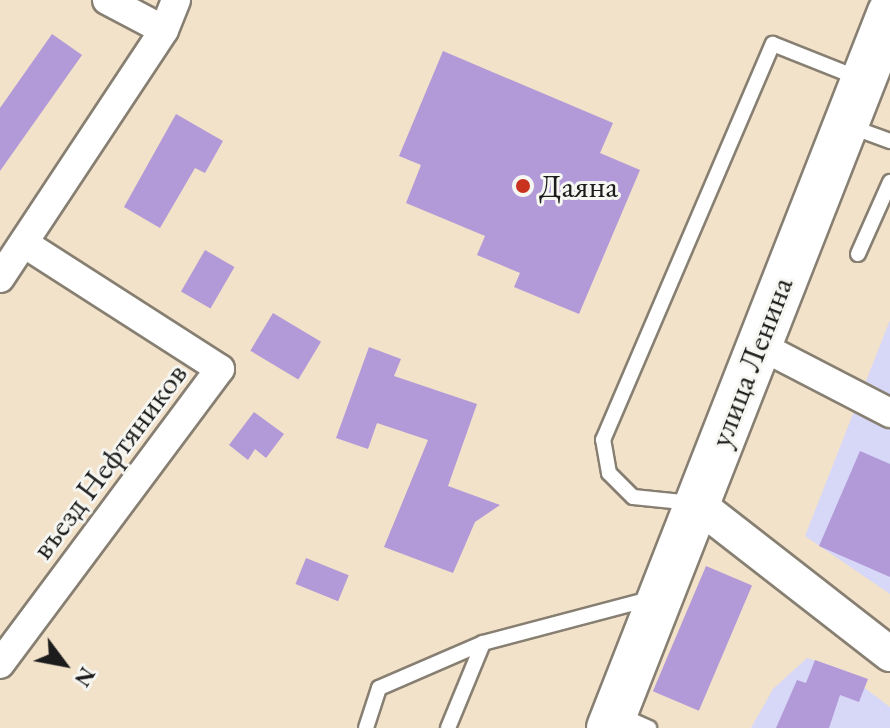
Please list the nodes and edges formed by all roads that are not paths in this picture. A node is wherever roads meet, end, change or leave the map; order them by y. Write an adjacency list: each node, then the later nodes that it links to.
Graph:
1 (107, 0): 4 (street)
2 (176, 0): 4 (street)
3 (890, 12): 5 (main road, улица Ленина)
4 (164, 30): 9 (street)
5 (862, 80): 6 (main road, улица Ленина); 14 (lane)
6 (845, 125): 7 (lane); 12 (main road, улица Ленина)
7 (890, 141)
8 (890, 182): 10 (lane)
9 (25, 244): 11 (street); 18 (street, въезд Нефтяников)
10 (858, 254)
11 (0, 278)
12 (757, 344): 13 (street); 14 (main road, улица Ленина)
13 (890, 413)
14 (696, 503): 15 (main road, улица Ленина); 17 (street)
15 (658, 597): 16 (lane); 19 (main road, улица Ленина)
16 (483, 643): 20 (lane); 21 (lane)
17 (890, 654)
18 (0, 664)
19 (620, 724)
20 (366, 728)
21 (448, 728)

